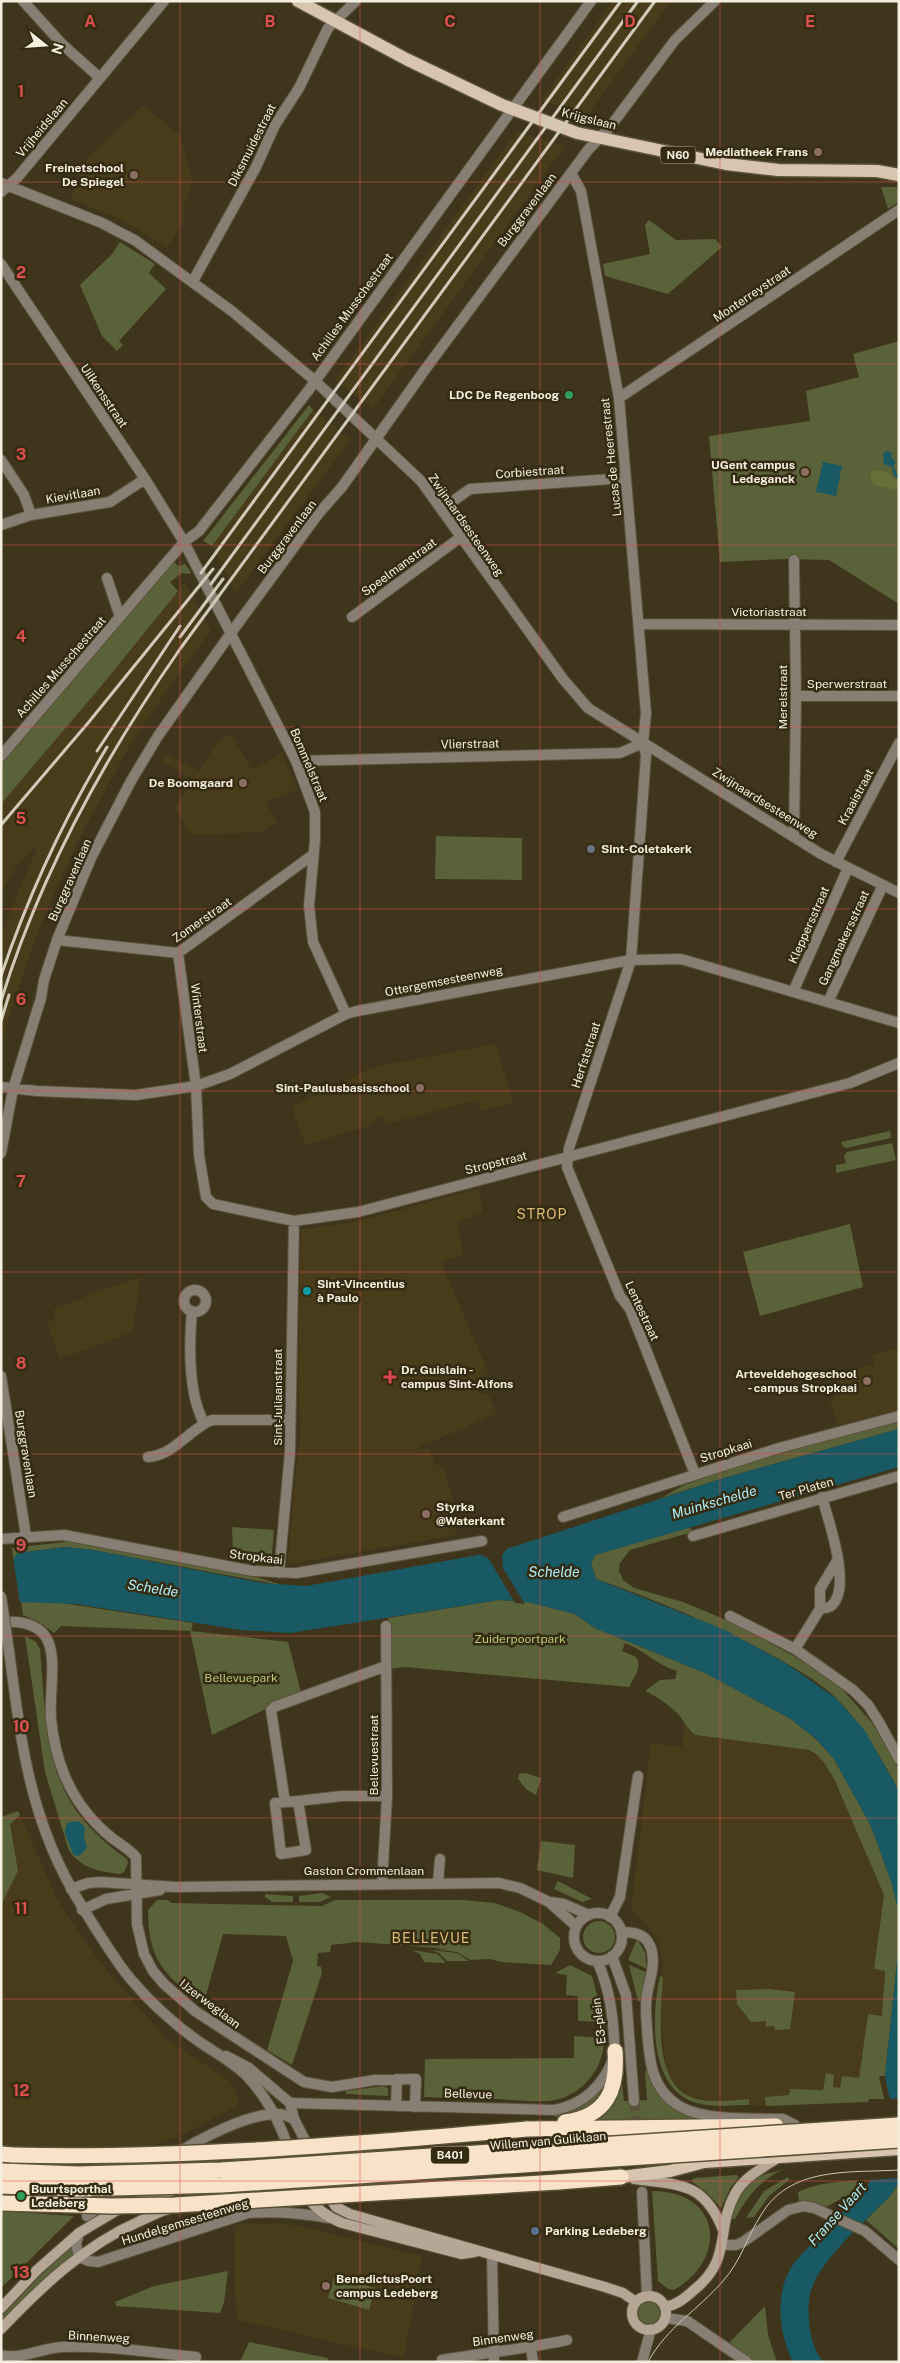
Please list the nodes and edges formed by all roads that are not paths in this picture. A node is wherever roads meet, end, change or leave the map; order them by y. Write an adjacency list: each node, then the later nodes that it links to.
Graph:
1 (23, 1): 8 (street)
2 (164, 1): 8 (street, Vrijheidslaan)
3 (298, 1): 7 (main road, Krijgslaan / N60)
4 (356, 1): 7 (street, Diksmuidestraat)
5 (592, 1): 9 (street, Achilles Musschestraat)
6 (715, 1): 10 (street, Burggravenlaan)
7 (335, 21): 9 (main road, Krijgslaan / N60); 16 (street, Diksmuidestraat)
8 (100, 78): 13 (street, Vrijheidslaan)
9 (512, 110): 10 (main road, Krijgslaan / N60); 17 (street, Achilles Musschestraat)
10 (600, 138): 11 (street, Burggravenlaan); 12 (main road, Krijgslaan / N60)
11 (571, 173): 18 (street, Lucas de Heerestraat); 19 (street, Burggravenlaan)
12 (899, 174)
13 (4, 187): 16 (street, Zwijnaardsesteenweg)
14 (899, 210): 18 (street, Monterreystraat)
15 (1, 264): 22 (street, Uilkensstraat)
16 (193, 281): 17 (street, Zwijnaardsesteenweg)
17 (314, 380): 19 (street, Zwijnaardsesteenweg); 27 (street, Achilles Musschestraat)
18 (619, 398): 21 (street, Lucas de Heerestraat)
19 (377, 439): 23 (street, Zwijnaardsesteenweg); 35 (street, Burggravenlaan)
20 (1, 460): 24 (street)
21 (626, 478): 23 (street, Corbiestraat); 32 (street, Lucas de Heerestraat)
22 (145, 479): 24 (street, Kievitlaan); 27 (street, Uilkensstraat)
23 (442, 509): 26 (street, Zwijnaardsesteenweg)
24 (31, 515): 25 (street, Kievitlaan)
25 (1, 526)
26 (461, 537): 31 (street, Speelmanstraat); 38 (street, Zwijnaardsesteenweg)
27 (184, 542): 30 (street, Achilles Musschestraat); 35 (street, Bommelstraat)
28 (794, 560): 33 (street, Merelstraat)
29 (107, 578): 30 (street, Achilles Musschestraat)
30 (120, 617): 40 (street, Achilles Musschestraat)
31 (352, 617)
32 (639, 624): 33 (street, Victoriastraat); 38 (street, Lucas de Heerestraat)
33 (795, 624): 34 (street, Victoriastraat); 36 (street, Merelstraat)
34 (899, 625)
35 (231, 634): 41 (street, Bommelstraat); 48 (street, Burggravenlaan)
36 (796, 696): 37 (street, Sperwerstraat); 42 (street, Merelstraat)
37 (899, 696)
38 (643, 743): 41 (street, Vlierstraat); 42 (street, Zwijnaardsesteenweg); 50 (street, Herfststraat)
39 (899, 743): 44 (street, Kraaistraat)
40 (1, 756)
41 (296, 761): 43 (street, Bommelstraat)
42 (794, 835): 44 (street, Zwijnaardsesteenweg)
43 (314, 854): 49 (street, Zomerstraat); 53 (street, Bommelstraat)
44 (836, 862): 45 (street, Zwijnaardsesteenweg)
45 (848, 868): 46 (street, Zwijnaardsesteenweg); 51 (street, Kleppersstraat)
46 (883, 885): 47 (street, Zwijnaardsesteenweg); 52 (street, Gangmakersstraat)
47 (899, 893)
48 (57, 940): 49 (street, Zomerstraat); 58 (street, Burggravenlaan)
49 (178, 953): 56 (street, Winterstraat)
50 (630, 960): 51 (street, Ottergemsesteenweg); 53 (street, Ottergemsesteenweg); 60 (street, Herfststraat)
51 (793, 992): 52 (street, Ottergemsesteenweg)
52 (828, 1002): 54 (street, Ottergemsesteenweg)
53 (346, 1014): 56 (street, Ottergemsesteenweg)
54 (899, 1023)
55 (899, 1063): 60 (street, Stropstraat)
56 (196, 1086): 58 (street, Ottergemsesteenweg); 61 (street, Stropstraat)
57 (1, 1087): 58 (street, Ottergemsesteenweg)
58 (13, 1089): 59 (street, Burggravenlaan)
59 (1, 1153)
60 (567, 1158): 61 (street, Stropstraat); 68 (street, Lentestraat)
61 (294, 1220): 65 (street, Sint-Juliaanstraat)
62 (192, 1311): 66 (street)
63 (1, 1376): 72 (street, Burggravenlaan)
64 (899, 1416): 68 (street, Stropkaai)
65 (291, 1420): 66 (street); 77 (street, Sint-Juliaanstraat)
66 (204, 1423): 67 (street)
67 (148, 1457)
68 (696, 1474): 71 (street, Stropkaai)
69 (899, 1476): 70 (street, Ter Platen)
70 (822, 1497): 73 (street, Ter Platen); 76 (street)
71 (563, 1517)
72 (26, 1536): 74 (street, Stropkaai); 77 (street, Stropkaai)
73 (693, 1536)
74 (1, 1539)
75 (482, 1541): 77 (street, Stropkaai)
76 (838, 1559): 79 (street); 79 (street)
77 (279, 1574)
78 (1, 1596): 93 (street, bridge)
79 (820, 1610): 83 (street)
80 (730, 1616): 83 (street)
81 (1, 1622): 94 (street, IJzerweglaan)
82 (386, 1626): 84 (street, Bellevuestraat)
83 (795, 1649): 85 (street)
84 (386, 1666): 87 (street, Bellevuestraat); 89 (street)
85 (898, 1756)
86 (638, 1776): 98 (street)
87 (386, 1796): 88 (street); 92 (street, Bellevuestraat)
88 (298, 1801): 89 (street); 89 (street)
89 (285, 1802)
90 (440, 1859): 91 (street)
91 (438, 1883): 92 (street, Gaston Crommenlaan); 95 (street, Gaston Crommenlaan)
92 (382, 1884): 94 (street, Gaston Crommenlaan)
93 (70, 1889): 94 (street, Gaston Crommenlaan); 96 (street)
94 (138, 1889): 96 (street, Gaston Crommenlaan); 105 (street, IJzerweglaan)
95 (549, 1902): 97 (street, Gaston Crommenlaan); 99 (street, Gaston Crommenlaan)
96 (82, 1910): 104 (street)
97 (589, 1915): 98 (street, Gaston Crommenlaan); 99 (street)
98 (610, 1916): 100 (street)
99 (576, 1926): 102 (street)
100 (621, 1932): 101 (street); 114 (street)
101 (612, 1956): 102 (street); 106 (street)
102 (597, 1961): 103 (street, E3-plein)
103 (615, 2051): 109 (street, Bellevue); 116 (highway)
104 (218, 2053): 107 (street); 110 (street)
105 (396, 2079): 108 (street); 109 (street)
106 (634, 2101)
107 (290, 2103): 108 (street, Bellevue); 112 (street)
108 (396, 2106): 109 (street, Bellevue)
109 (415, 2107)
110 (274, 2115): 112 (street); 124 (street); 131 (street)
111 (899, 2118): 114 (main road)
112 (294, 2119): 123 (street)
113 (899, 2124): 122 (highway, B401, bridge)
114 (795, 2125): 115 (main road)
115 (776, 2126): 116 (highway); 123 (main road, Willem van Guliklaan)
116 (527, 2129): 119 (highway, bridge)
117 (899, 2140): 126 (highway, B401, bridge)
118 (899, 2149): 120 (main road)
119 (1, 2154)
120 (779, 2157): 121 (main road, Willem van Guliklaan); 133 (main road)
121 (704, 2162): 125 (main road); 127 (main road, Willem van Guliklaan)
122 (1, 2171)
123 (318, 2174): 124 (main road, Hundelgemsesteenweg); 127 (main road)
124 (296, 2176): 128 (main road); 134 (main road, Hundelgemsesteenweg)
125 (621, 2177): 130 (highway, bridge); 133 (main road)
126 (1, 2186)
127 (323, 2188): 128 (main road, Hundelgemsesteenweg); 136 (main road, Hundelgemsesteenweg)
128 (302, 2189): 132 (main road, Hundelgemsesteenweg); 138 (main road, Hundelgemsesteenweg)
129 (642, 2192): 140 (street)
130 (1, 2203)
131 (87, 2216)
132 (329, 2218): 136 (main road, Hundelgemsesteenweg); 138 (street, Hundelgemsesteenweg)
133 (723, 2230): 135 (main road)
134 (79, 2233): 138 (street); 142 (main road, Hundelgemsesteenweg)
135 (723, 2245): 139 (street); 143 (main road)
136 (477, 2251): 137 (main road, Hundelgemsesteenweg)
137 (492, 2255): 141 (main road, Hundelgemsesteenweg); 148 (street)
138 (79, 2257): 144 (main road, Hundelgemsesteenweg)
139 (899, 2260)
140 (648, 2296): 141 (main road); 143 (main road)
141 (636, 2302): 145 (main road)
142 (1, 2308)
143 (665, 2313): 145 (main road); 155 (street)
144 (1, 2329)
145 (651, 2329): 154 (street)
146 (566, 2340): 147 (street, Binnenweg)
147 (531, 2348): 148 (street, Binnenweg); 153 (street)
148 (496, 2351): 151 (street, Binnenweg); 152 (street)
149 (1, 2355): 150 (street, Binnenweg)
150 (196, 2357)
151 (442, 2361)
152 (494, 2362)
153 (533, 2362)
154 (642, 2362)
155 (747, 2362)

